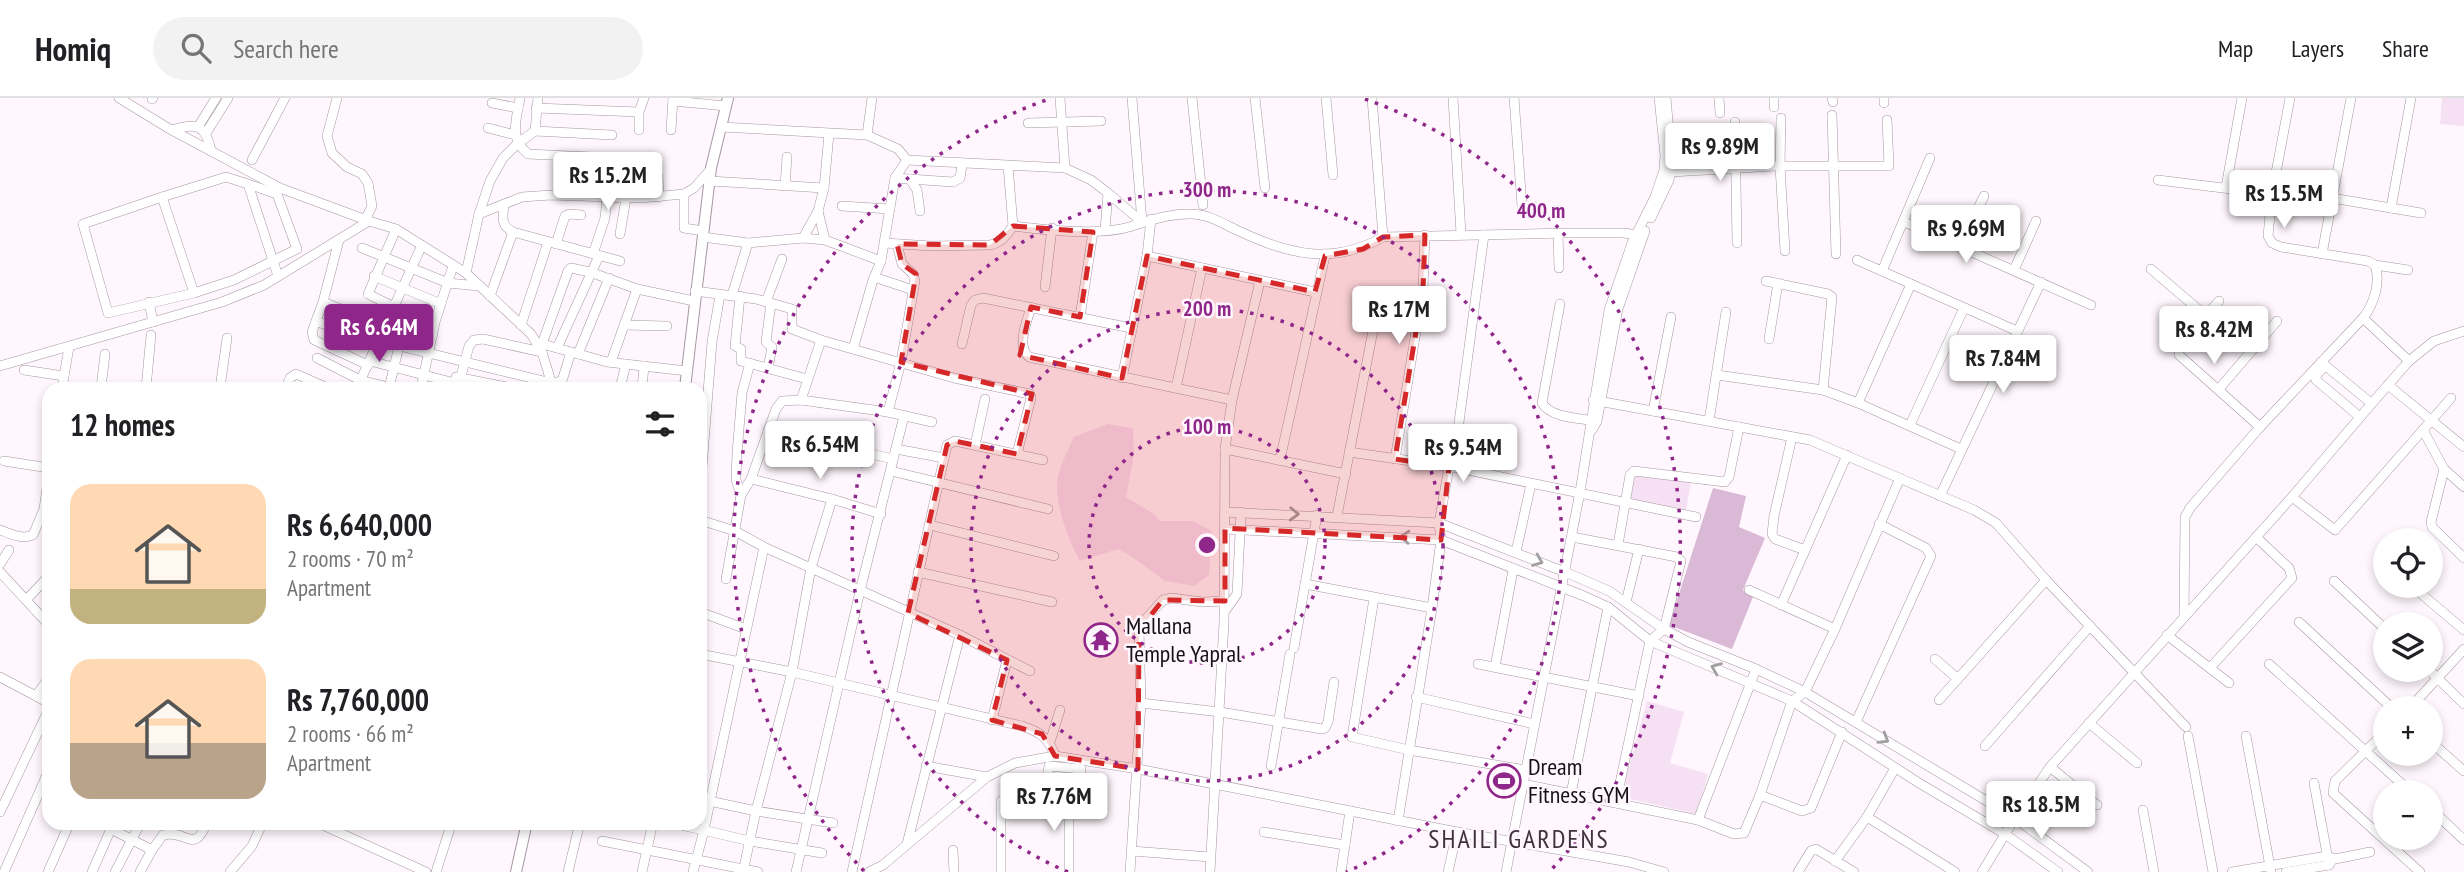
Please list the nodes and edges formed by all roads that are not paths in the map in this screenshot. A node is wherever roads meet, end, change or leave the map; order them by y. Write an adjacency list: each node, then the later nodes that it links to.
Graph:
1 (119, 98): 42 (street)
2 (216, 98): 43 (street)
3 (228, 98): 43 (street)
4 (285, 98): 55 (street)
5 (337, 98): 97 (street)
6 (577, 98): 29 (street)
7 (615, 98): 30 (street)
8 (644, 98): 31 (street)
9 (872, 98): 49 (street)
10 (1060, 98): 37 (street)
11 (1132, 98): 98 (street)
12 (1192, 98): 87 (street)
13 (1255, 98): 76 (street)
14 (1326, 98): 66 (street)
15 (1372, 98): 114 (street)
16 (1453, 98): 110 (street)
17 (1514, 98): 89 (street)
18 (1719, 98): 32 (street)
19 (2242, 98): 74 (street)
20 (2290, 98): 79 (street)
21 (2351, 98): 85 (street)
22 (2411, 98): 90 (street)
23 (673, 100): 25 (street); 45 (street)
24 (1663, 101): 65 (street)
25 (727, 102): 40 (main road)
26 (492, 103): 27 (street)
27 (519, 103): 50 (street)
28 (537, 103): 29 (street); 46 (street)
29 (575, 109): 30 (street)
30 (614, 109): 31 (street)
31 (639, 111): 44 (street)
32 (1720, 113)
33 (1832, 115): 61 (street)
34 (1781, 118): 60 (street)
35 (1887, 120): 61 (street)
36 (1101, 121): 37 (street)
37 (1062, 122): 39 (street); 64 (street)
38 (1735, 122): 62 (street)
39 (1028, 123)
40 (721, 127): 47 (street); 63 (main road)
41 (488, 128): 50 (street)
42 (172, 130): 43 (street); 51 (street)
43 (202, 130): 51 (street)
44 (639, 130)
45 (671, 130)
46 (535, 131): 48 (street); 50 (street)
47 (829, 134): 49 (street); 75 (street)
48 (612, 135)
49 (867, 135): 57 (street)
50 (516, 140): 53 (street); 95 (street)
51 (211, 151): 97 (street)
52 (787, 156): 73 (street)
53 (617, 158): 56 (street); 83 (street)
54 (1930, 159): 100 (street)
55 (252, 160)
56 (653, 160)
57 (907, 160): 58 (street); 68 (street)
58 (962, 165): 59 (street); 69 (street)
59 (1008, 166): 64 (street); 101 (street)
60 (1780, 166): 61 (street); 62 (street); 126 (street)
61 (1833, 166): 127 (street)
62 (1735, 167): 65 (street); 121 (street)
63 (711, 168): 71 (main road); 78 (street)
64 (1065, 168): 77 (street)
65 (1668, 171): 113 (street)
66 (1333, 175)
67 (658, 176): 82 (street)
68 (895, 178): 69 (street); 91 (street)
69 (910, 179): 93 (street)
70 (2158, 180): 74 (street)
71 (710, 181): 73 (street); 109 (main road)
72 (248, 184): 81 (street); 135 (street); 135 (street)
73 (785, 186): 75 (street)
74 (2226, 187): 79 (street)
75 (824, 188): 92 (street)
76 (1265, 188)
77 (1108, 193): 98 (street); 104 (street)
78 (684, 194): 82 (street); 109 (street)
79 (2272, 194): 128 (street)
80 (1984, 196): 124 (street)
81 (162, 197): 165 (street); 171 (street)
82 (659, 197): 84 (street)
83 (611, 198): 84 (street); 86 (street); 130 (street)
84 (626, 198): 108 (street)
85 (2332, 198): 90 (street); 128 (street)
86 (504, 204): 95 (street); 105 (street)
87 (1203, 205)
88 (842, 206): 91 (street)
89 (1522, 206)
90 (2391, 208): 94 (street)
91 (890, 209): 120 (street)
92 (818, 211): 115 (street); 117 (street)
93 (920, 211)
94 (2421, 213)
95 (478, 214): 148 (street)
96 (581, 215): 118 (street)
97 (367, 220): 103 (street); 116 (street)
98 (1146, 220): 104 (street); 131 (street); 132 (street)
99 (2036, 221): 144 (street)
100 (1904, 222): 124 (street); 146 (street)
101 (1013, 226): 102 (street); 122 (street)
102 (1052, 228): 106 (street); 160 (street)
103 (396, 229): 123 (street); 129 (street)
104 (1105, 230): 106 (street)
105 (513, 232): 118 (street); 167 (street)
106 (1093, 232): 183 (street)
107 (1558, 233): 112 (street); 113 (street); 142 (street)
108 (620, 234)
109 (703, 234): 119 (street); 168 (main road)
110 (1461, 234): 111 (street); 112 (street)
111 (1425, 235): 114 (street); 286 (street)
112 (1484, 235): 291 (street)
113 (1639, 236): 259 (street)
114 (1383, 237): 132 (street)
115 (803, 238): 117 (street); 119 (street)
116 (339, 240): 149 (street); 172 (street)
117 (825, 240): 137 (street)
118 (552, 243): 130 (street); 191 (street)
119 (748, 243): 169 (street)
120 (886, 243): 122 (street); 137 (street)
121 (1737, 243)
122 (897, 244): 163 (street)
123 (422, 245): 139 (street); 140 (street)
124 (1960, 246): 144 (street)
125 (362, 248): 129 (street)
126 (1785, 251)
127 (1836, 254)
128 (2322, 254): 138 (street)
129 (383, 255): 140 (street); 150 (street)
130 (596, 255): 136 (street); 147 (street)
131 (1146, 256): 141 (street); 194 (street)
132 (1325, 256): 164 (street)
133 (782, 260): 173 (street)
134 (1857, 260): 146 (street)
135 (273, 261): 149 (street); 165 (street)
136 (620, 261)
137 (881, 261): 151 (street)
138 (2375, 265): 145 (street); 185 (street)
139 (453, 266): 148 (street); 156 (street)
140 (412, 267): 156 (street); 161 (street)
141 (1202, 268): 153 (street); 250 (street)
142 (1559, 268)
143 (2151, 269): 182 (street)
144 (2014, 270): 155 (street)
145 (2408, 270)
146 (1882, 271): 158 (street)
147 (590, 272): 152 (street); 205 (street); 207 (street)
148 (466, 273): 159 (street)
149 (278, 276): 188 (street)
150 (374, 276): 161 (street); 177 (street)
151 (874, 277): 163 (street); 208 (street)
152 (609, 278): 162 (street); 209 (street)
153 (1260, 281): 164 (street); 258 (street)
154 (1766, 281): 157 (street)
155 (2041, 282): 176 (street); 195 (street)
156 (448, 283): 159 (street); 174 (street)
157 (1778, 283): 200 (street); 253 (street)
158 (1911, 284): 179 (street); 260 (street)
159 (479, 286): 167 (street)
160 (1045, 287)
161 (402, 289): 174 (street); 177 (street)
162 (637, 289): 168 (street); 192 (street)
163 (913, 290): 216 (street)
164 (1315, 292): 288 (street)
165 (194, 293): 171 (street)
166 (720, 295): 168 (street); 169 (street); 252 (street)
167 (490, 296): 191 (street)
168 (694, 296): 226 (main road)
169 (736, 296): 173 (street); 218 (street)
170 (2219, 301): 182 (street)
171 (149, 302): 188 (street)
172 (323, 302): 186 (street); 190 (street)
173 (768, 302): 201 (street); 224 (street)
174 (441, 304): 189 (street)
175 (1560, 304): 267 (street)
176 (2091, 305)
177 (394, 307): 189 (street); 190 (street)
178 (1031, 307): 183 (street); 203 (street); 230 (street)
179 (1964, 308): 195 (street); 271 (street)
180 (1377, 310): 281 (street)
181 (1726, 312): 228 (street)
182 (2206, 316): 251 (street)
183 (1080, 317): 194 (street)
184 (1671, 317): 263 (street)
185 (2363, 317): 213 (street); 220 (street)
186 (316, 321): 202 (street); 217 (street)
187 (2277, 321): 251 (street)
188 (153, 322): 206 (street)
189 (435, 322): 198 (street)
190 (387, 324): 198 (street); 202 (street)
191 (522, 325): 205 (street)
192 (624, 325): 193 (street); 215 (street)
193 (667, 326)
194 (1131, 328): 230 (street)
195 (2017, 331): 280 (street)
196 (2464, 331): 213 (street)
197 (151, 335): 234 (street)
198 (433, 335): 211 (street)
199 (227, 338): 235 (street)
200 (1769, 339)
201 (821, 340): 208 (street); 231 (street)
202 (378, 343): 204 (street); 217 (street)
203 (962, 344)
204 (399, 346): 211 (street); 223 (street)
205 (540, 346): 207 (street); 214 (street); 244 (street)
206 (69, 347): 221 (street); 229 (street)
207 (558, 348): 209 (street)
208 (853, 349): 216 (street)
209 (575, 353): 215 (street); 245 (street)
210 (105, 354): 233 (street)
211 (428, 355): 214 (street); 227 (street)
212 (317, 358): 238 (street)
213 (2409, 361): 249 (street)
214 (464, 362): 242 (street); 243 (street)
215 (611, 362): 219 (street)
216 (901, 362): 264 (street); 283 (street)
217 (369, 363): 223 (street); 239 (street)
218 (750, 363): 224 (street); 301 (street)
219 (626, 364): 222 (street); 246 (street)
220 (2323, 364): 254 (street); 262 (street); 273 (street)
221 (0, 366)
222 (644, 366): 226 (street); 247 (street)
223 (393, 368): 227 (street); 240 (street)
224 (768, 368): 231 (street)
225 (24, 370): 229 (street)
226 (687, 371): 248 (main road)
227 (424, 374): 241 (street); 242 (street)
228 (1717, 375): 253 (street); 268 (street)
229 (64, 376): 232 (street)
230 (1122, 377): 250 (street)
231 (807, 379): 257 (street)
232 (63, 382)
233 (103, 382)
234 (147, 382)
235 (221, 382)
236 (289, 382): 237 (street)
237 (314, 382)
238 (355, 382)
239 (359, 382)
240 (391, 382)
241 (422, 382)
242 (457, 382)
243 (537, 382)
244 (551, 382)
245 (562, 382)
246 (622, 382)
247 (643, 382)
248 (686, 382)
249 (2388, 385): 261 (street); 269 (street)
250 (1176, 388): 258 (street)
251 (2219, 388): 273 (street)
252 (707, 389)
253 (1823, 390): 260 (street)
254 (2361, 395): 261 (street); 262 (street)
255 (2451, 398): 269 (street)
256 (985, 399): 277 (street)
257 (801, 400): 264 (street); 274 (street)
258 (1232, 400): 279 (street)
259 (1597, 401): 263 (street); 267 (street)
260 (1858, 403): 271 (street)
261 (2371, 403): 266 (street)
262 (2350, 409): 266 (street)
263 (1654, 411): 268 (street)
264 (888, 412): 265 (street)
265 (904, 416): 270 (street); 282 (street)
266 (2360, 417): 303 (street)
267 (1593, 421): 300 (street)
268 (1709, 421): 272 (street)
269 (2431, 421): 275 (street); 278 (street)
270 (932, 422)
271 (1910, 425): 280 (street)
272 (1739, 427): 276 (street); 305 (street)
273 (2260, 427): 360 (street)
274 (768, 430): 282 (street); 296 (street)
275 (2423, 430): 292 (street); 303 (street)
276 (1792, 437): 284 (street); 330 (street)
277 (975, 445): 283 (street); 285 (street)
278 (2464, 447)
279 (1225, 449): 288 (street); 307 (street)
280 (1961, 449): 302 (street)
281 (1349, 452): 286 (street); 294 (street)
282 (895, 454): 285 (street); 293 (street)
283 (1017, 454): 287 (street)
284 (1847, 455): 295 (street); 330 (street)
285 (944, 458): 297 (street)
286 (1395, 459): 291 (street)
287 (1043, 460)
288 (1280, 460): 294 (street)
289 (4, 461): 290 (street)
290 (42, 467)
291 (1451, 467): 298 (street); 315 (street)
292 (2444, 469): 299 (street); 333 (street)
293 (891, 471): 297 (street); 309 (street)
294 (1346, 474): 312 (street)
295 (1900, 478): 302 (street); 316 (street)
296 (751, 480): 301 (street); 304 (street)
297 (939, 483): 306 (street); 317 (street)
298 (1531, 484): 300 (street); 331 (street)
299 (2464, 487)
300 (1580, 492): 305 (street); 324 (street)
301 (741, 495): 321 (street)
302 (1940, 496): 341 (street)
303 (2292, 496): 325 (street)
304 (832, 499): 309 (street); 335 (street)
305 (1625, 503): 313 (street); 327 (street)
306 (1048, 509)
307 (1226, 512): 308 (street); 318 (street)
308 (1241, 512): 311 (street, one-way to 311); 319 (street)
309 (881, 514): 347 (street)
310 (42, 515): 323 (street)
311 (1317, 515): 312 (street); 322 (street)
312 (1337, 516): 315 (street)
313 (1696, 517)
314 (707, 522): 321 (street)
315 (1439, 523): 326 (street); 331 (street)
316 (1879, 524): 366 (street); 413 (street)
317 (930, 525): 332 (street); 338 (street)
318 (1226, 529): 319 (street); 354 (street)
319 (1240, 529): 322 (street); 354 (street)
320 (0, 530): 323 (street)
321 (735, 531): 328 (street); 340 (street)
322 (1314, 533): 326 (street, one-way to 322); 344 (street)
323 (19, 537): 334 (street)
324 (1572, 537): 327 (street); 339 (street)
325 (2256, 537): 360 (street); 379 (street)
326 (1441, 540): 336 (street); 356 (street)
327 (1618, 545): 329 (street)
328 (764, 547): 335 (street); 364 (street)
329 (1639, 549): 352 (street); 365 (street)
330 (1805, 550): 353 (street)
331 (1516, 552): 339 (street, one-way to 339)
332 (1054, 555)
333 (2464, 558)
334 (0, 564)
335 (811, 568): 347 (street); 382 (street)
336 (1513, 570): 345 (street); 378 (street)
337 (0, 572): 350 (street)
338 (918, 572): 351 (street); 357 (street)
339 (1565, 572): 345 (street); 352 (street)
340 (726, 579)
341 (2046, 580): 363 (street); 387 (street)
342 (2334, 580): 361 (street)
343 (42, 583): 350 (street)
344 (1305, 584): 348 (street); 412 (street)
345 (1562, 588): 355 (street); 386 (street)
346 (1749, 590): 353 (street)
347 (860, 591): 357 (street); 393 (street)
348 (1374, 598): 356 (street); 422 (street)
349 (2426, 598): 367 (street)
350 (26, 600): 359 (street)
351 (1052, 602)
352 (1626, 603): 365 (street)
353 (1781, 605): 366 (street)
354 (1225, 606): 406 (street); 410 (street)
355 (1608, 607): 370 (street); 394 (street)
356 (1432, 608): 402 (street)
357 (908, 612): 368 (street); 398 (street)
358 (707, 614): 364 (street)
359 (42, 617)
360 (2184, 617): 369 (street)
361 (2373, 617)
362 (2299, 622): 400 (street)
363 (2090, 626): 384 (street); 421 (street)
364 (746, 629): 375 (street)
365 (1664, 629): 370 (street); 380 (street)
366 (1835, 629): 396 (street)
367 (2464, 630)
368 (960, 635): 374 (street); 408 (street)
369 (2167, 635): 379 (street); 384 (street)
370 (1650, 641): 389 (street, one-way to 370); 399 (street)
371 (2464, 649): 383 (street)
372 (707, 656): 375 (street)
373 (1936, 659): 387 (street)
374 (1007, 660): 381 (street); 411 (street)
375 (740, 663): 382 (street); 441 (street)
376 (1478, 664): 378 (street)
377 (2269, 664): 423 (street)
378 (1495, 667): 386 (street)
379 (2210, 668): 392 (street)
380 (1756, 669): 389 (street); 396 (street)
381 (1030, 671)
382 (792, 672): 393 (street); 451 (street)
383 (2443, 672)
384 (2134, 673): 415 (street); 529 (street)
385 (0, 677): 397 (street)
386 (1544, 677): 394 (street); 416 (street)
387 (1958, 679): 404 (street)
388 (1334, 682): 412 (street)
389 (1750, 682): 405 (street); 457 (street)
390 (2434, 682): 401 (street)
391 (2442, 682): 407 (street)
392 (2229, 683)
393 (839, 684): 398 (street); 455 (street)
394 (1593, 687): 399 (street); 443 (street)
395 (42, 688): 397 (street)
396 (1805, 692): 405 (street); 413 (street)
397 (36, 696): 403 (street)
398 (891, 696): 408 (street); 511 (street)
399 (1639, 696): 448 (street)
400 (2379, 696)
401 (2421, 696)
402 (1416, 697): 416 (street); 422 (street)
403 (42, 699)
404 (1939, 700)
405 (1792, 701): 417 (street); 444 (street)
406 (1141, 703): 410 (street); 432 (street)
407 (2464, 704)
408 (943, 706): 411 (street); 428 (street)
409 (1060, 710): 419 (street)
410 (1220, 712): 412 (street); 438 (street)
411 (992, 720): 419 (street)
412 (1279, 721): 429 (street)
413 (1856, 722): 456 (street, one-way to 456)
414 (42, 723): 445 (street)
415 (2089, 723): 426 (street); 430 (street)
416 (1534, 724): 433 (street)
417 (1842, 732): 431 (street); 444 (street)
418 (2246, 736): 495 (street)
419 (1050, 742): 425 (street)
420 (2373, 745): 423 (street)
421 (1985, 746)
422 (1409, 750): 433 (street); 458 (street)
423 (2367, 751): 436 (street); 532 (street)
424 (2443, 753): 434 (street)
425 (1058, 760): 427 (street); 427 (street); 435 (street)
426 (2137, 762)
427 (1082, 765): 432 (street)
428 (926, 766): 435 (street); 481 (street)
429 (1271, 766)
430 (2050, 767): 449 (street); 456 (street)
431 (1895, 768): 454 (street); 475 (street)
432 (1138, 769): 438 (street); 487 (street)
433 (1525, 770): 439 (street)
434 (2464, 771)
435 (987, 778): 481 (street)
436 (2398, 780)
437 (2314, 783): 492 (street)
438 (1214, 784): 452 (street); 490 (street)
439 (1523, 784): 443 (street); 477 (street)
440 (42, 786): 497 (street)
441 (707, 792)
442 (1069, 793): 515 (street)
443 (1571, 794): 448 (street)
444 (1760, 795): 457 (street)
445 (3, 798): 453 (street)
446 (707, 800): 451 (street)
447 (1001, 801): 514 (street)
448 (1616, 802): 457 (street)
449 (2097, 805)
450 (2143, 810): 528 (street)
451 (756, 811): 455 (street); 480 (street)
452 (1350, 811): 458 (street); 482 (street)
453 (0, 812)
454 (1867, 817): 493 (street); 524 (street)
455 (808, 818): 460 (street); 483 (street)
456 (2015, 818): 475 (street); 527 (street)
457 (1698, 820)
458 (1398, 821): 474 (street)
459 (2443, 821): 478 (street)
460 (833, 823)
461 (66, 830): 498 (street)
462 (111, 830): 499 (street)
463 (119, 830): 476 (street)
464 (136, 830): 476 (street)
465 (204, 830): 484 (street)
466 (259, 830): 502 (street)
467 (334, 830): 503 (street)
468 (449, 830): 504 (street)
469 (525, 830): 505 (main road)
470 (578, 830): 506 (street)
471 (651, 830): 486 (street)
472 (704, 830): 480 (street); 491 (street)
473 (1264, 832): 482 (street)
474 (1457, 832): 477 (street); 519 (street)
475 (2005, 834): 525 (street); 526 (street)
476 (131, 839): 484 (street); 500 (street)
477 (1513, 840): 520 (street); 521 (street)
478 (2464, 840)
479 (602, 841): 486 (street)
480 (750, 841): 483 (street); 496 (street)
481 (907, 844): 494 (street)
482 (1345, 845): 518 (street)
483 (802, 849): 489 (street); 510 (street)
484 (152, 850): 501 (street)
485 (953, 850): 513 (street)
486 (647, 851): 491 (street); 507 (street)
487 (1132, 851): 490 (street); 516 (street)
488 (2370, 852): 492 (street)
489 (822, 853)
490 (1210, 857): 517 (street)
491 (696, 859): 496 (street); 508 (street)
492 (2330, 860): 495 (street); 531 (street)
493 (1835, 861): 522 (street); 523 (street)
494 (887, 868): 512 (street)
495 (2270, 868): 530 (street)
496 (744, 871): 509 (street)
497 (4, 872)
498 (48, 872)
499 (92, 872)
500 (115, 872)
501 (140, 872)
502 (230, 872)
503 (426, 872)
504 (436, 872)
505 (516, 872)
506 (568, 872)
507 (642, 872)
508 (693, 872)
509 (758, 872)
510 (796, 872)
511 (852, 872)
512 (869, 872)
513 (954, 872)
514 (1001, 872)
515 (1069, 872)
516 (1130, 872)
517 (1210, 872)
518 (1341, 872)
519 (1448, 872)
520 (1506, 872)
521 (1664, 872)
522 (1798, 872)
523 (1854, 872)
524 (1955, 872)
525 (1982, 872)
526 (2058, 872)
527 (2088, 872)
528 (2154, 872)
529 (2213, 872)
530 (2232, 872)
531 (2286, 872)
532 (2420, 872)

